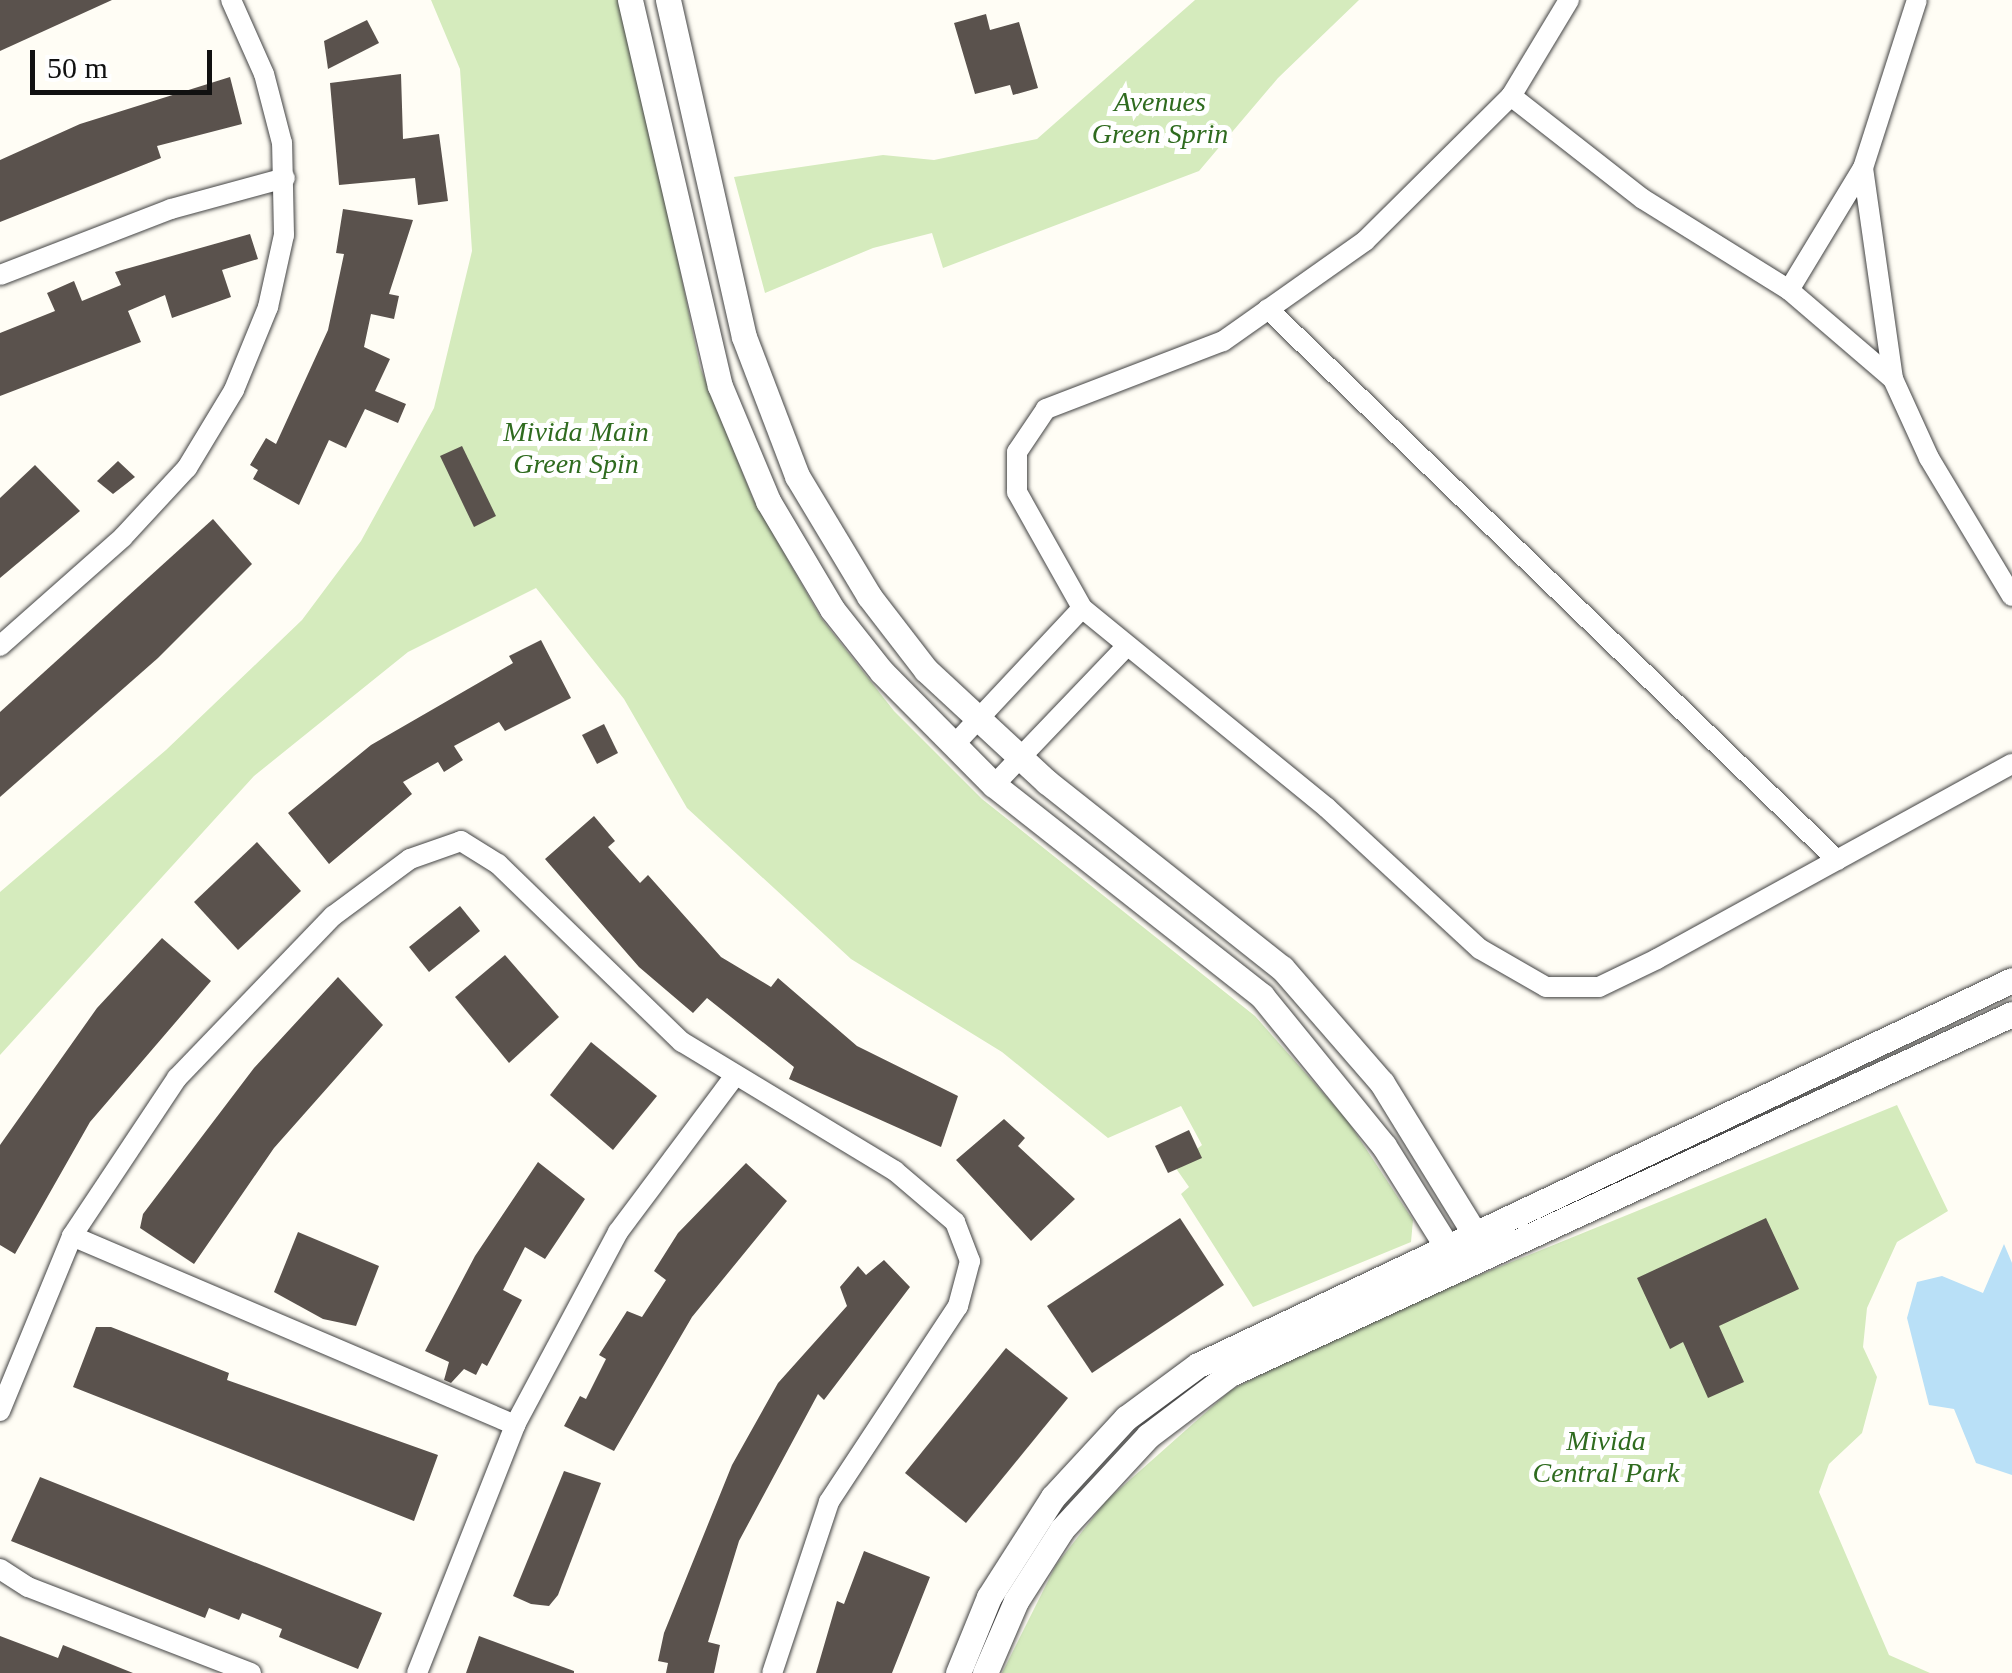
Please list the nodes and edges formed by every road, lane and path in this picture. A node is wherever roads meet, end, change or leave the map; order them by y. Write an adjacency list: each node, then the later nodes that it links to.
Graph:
1 (231, 0): 8 (street)
2 (630, 0): 18 (street)
3 (668, 0): 17 (street)
4 (1569, 0): 6 (street)
5 (1917, 0): 7 (street)
6 (1511, 96): 10 (street); 11 (street)
7 (1864, 168): 10 (street); 12 (street)
8 (286, 178): 9 (street); 15 (street)
9 (0, 276)
10 (1789, 290): 12 (street)
11 (1268, 310): 14 (street); 22 (street)
12 (1893, 379): 13 (street)
13 (2012, 596)
14 (1082, 608): 16 (street); 17 (street)
15 (0, 646)
16 (1125, 648): 19 (street); 22 (street)
17 (978, 718): 18 (street); 19 (street)
18 (954, 745): 21 (street)
19 (1022, 756): 21 (street); 27 (street)
20 (2012, 764): 22 (street)
21 (994, 785): 28 (street)
22 (1837, 860)
23 (2012, 980): 27 (street)
24 (2012, 1014): 27 (street)
25 (733, 1078): 26 (street); 30 (street); 34 (street)
26 (72, 1236): 29 (street); 30 (street)
27 (1480, 1243): 28 (street)
28 (1453, 1256): 35 (street); 36 (street)
29 (0, 1411)
30 (516, 1425): 33 (street)
31 (0, 1569): 32 (street)
32 (251, 1673)
33 (416, 1673)
34 (772, 1673)
35 (958, 1673)
36 (985, 1673)

